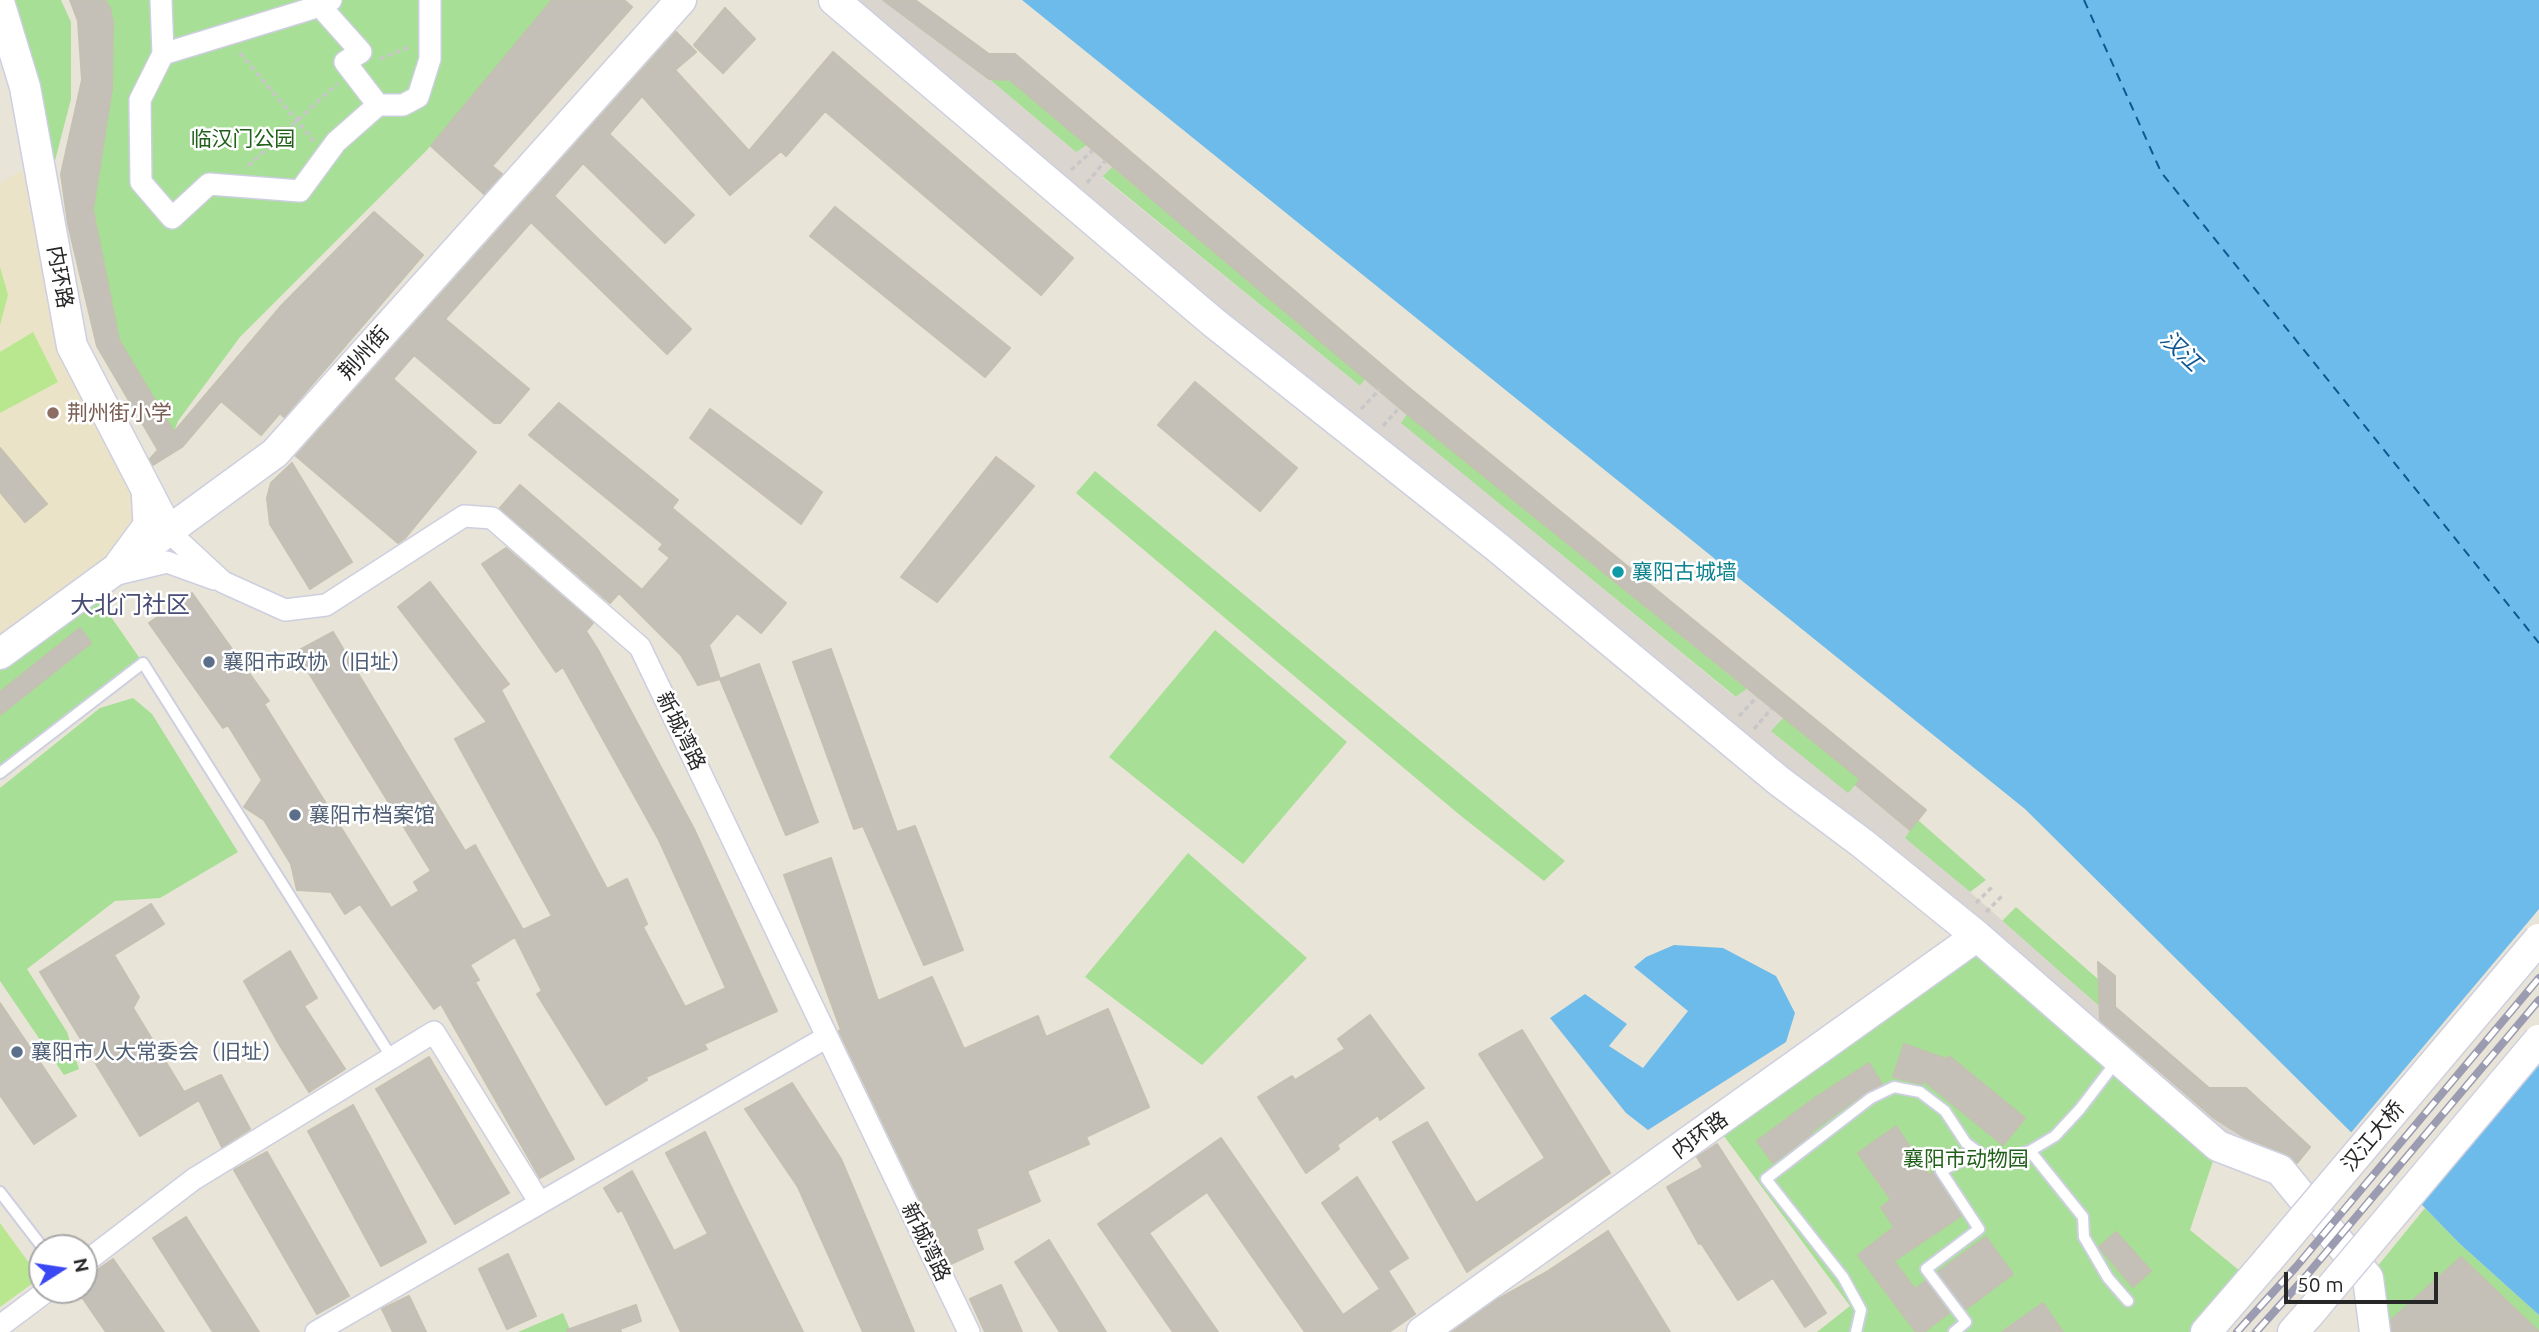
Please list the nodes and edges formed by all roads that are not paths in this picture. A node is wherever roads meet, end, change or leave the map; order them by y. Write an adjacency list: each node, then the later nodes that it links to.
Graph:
1 (161, 0): 7 (street)
2 (430, 0): 8 (street)
3 (681, 0): 10 (street, 荆州街)
4 (834, 0): 15 (street)
5 (325, 3): 7 (street); 8 (street)
6 (0, 5): 9 (street, 内环路)
7 (163, 54): 8 (street)
8 (379, 105)
9 (141, 480): 10 (street, 内环路); 11 (street)
10 (168, 531): 11 (street, 荆州街); 12 (street, 新城湾路)
11 (105, 577): 12 (street); 13 (street, 荆州街)
12 (223, 582): 17 (street, 新城湾路)
13 (0, 654)
14 (0, 773): 19 (lane)
15 (1980, 926): 20 (street); 33 (street, 内环路)
16 (2539, 939): 36 (street, 汉江大桥, bridge)
17 (827, 1037): 24 (street); 32 (street, 新城湾路)
18 (2539, 1040): 29 (street, bridge)
19 (392, 1058): 24 (street); 26 (street)
20 (2119, 1059): 21 (lane); 37 (street)
21 (2030, 1151): 22 (lane); 27 (lane)
22 (1981, 1154): 34 (lane); 35 (lane)
23 (0, 1192): 25 (lane)
24 (540, 1203): 31 (street)
25 (32, 1234)
26 (98, 1252)
27 (2128, 1301)
28 (29, 1304): 30 (street)
29 (2301, 1323)
30 (0, 1326)
31 (316, 1332)
32 (970, 1332)
33 (1422, 1332)
34 (1856, 1332)
35 (1954, 1332)
36 (2206, 1332)
37 (2375, 1332)

